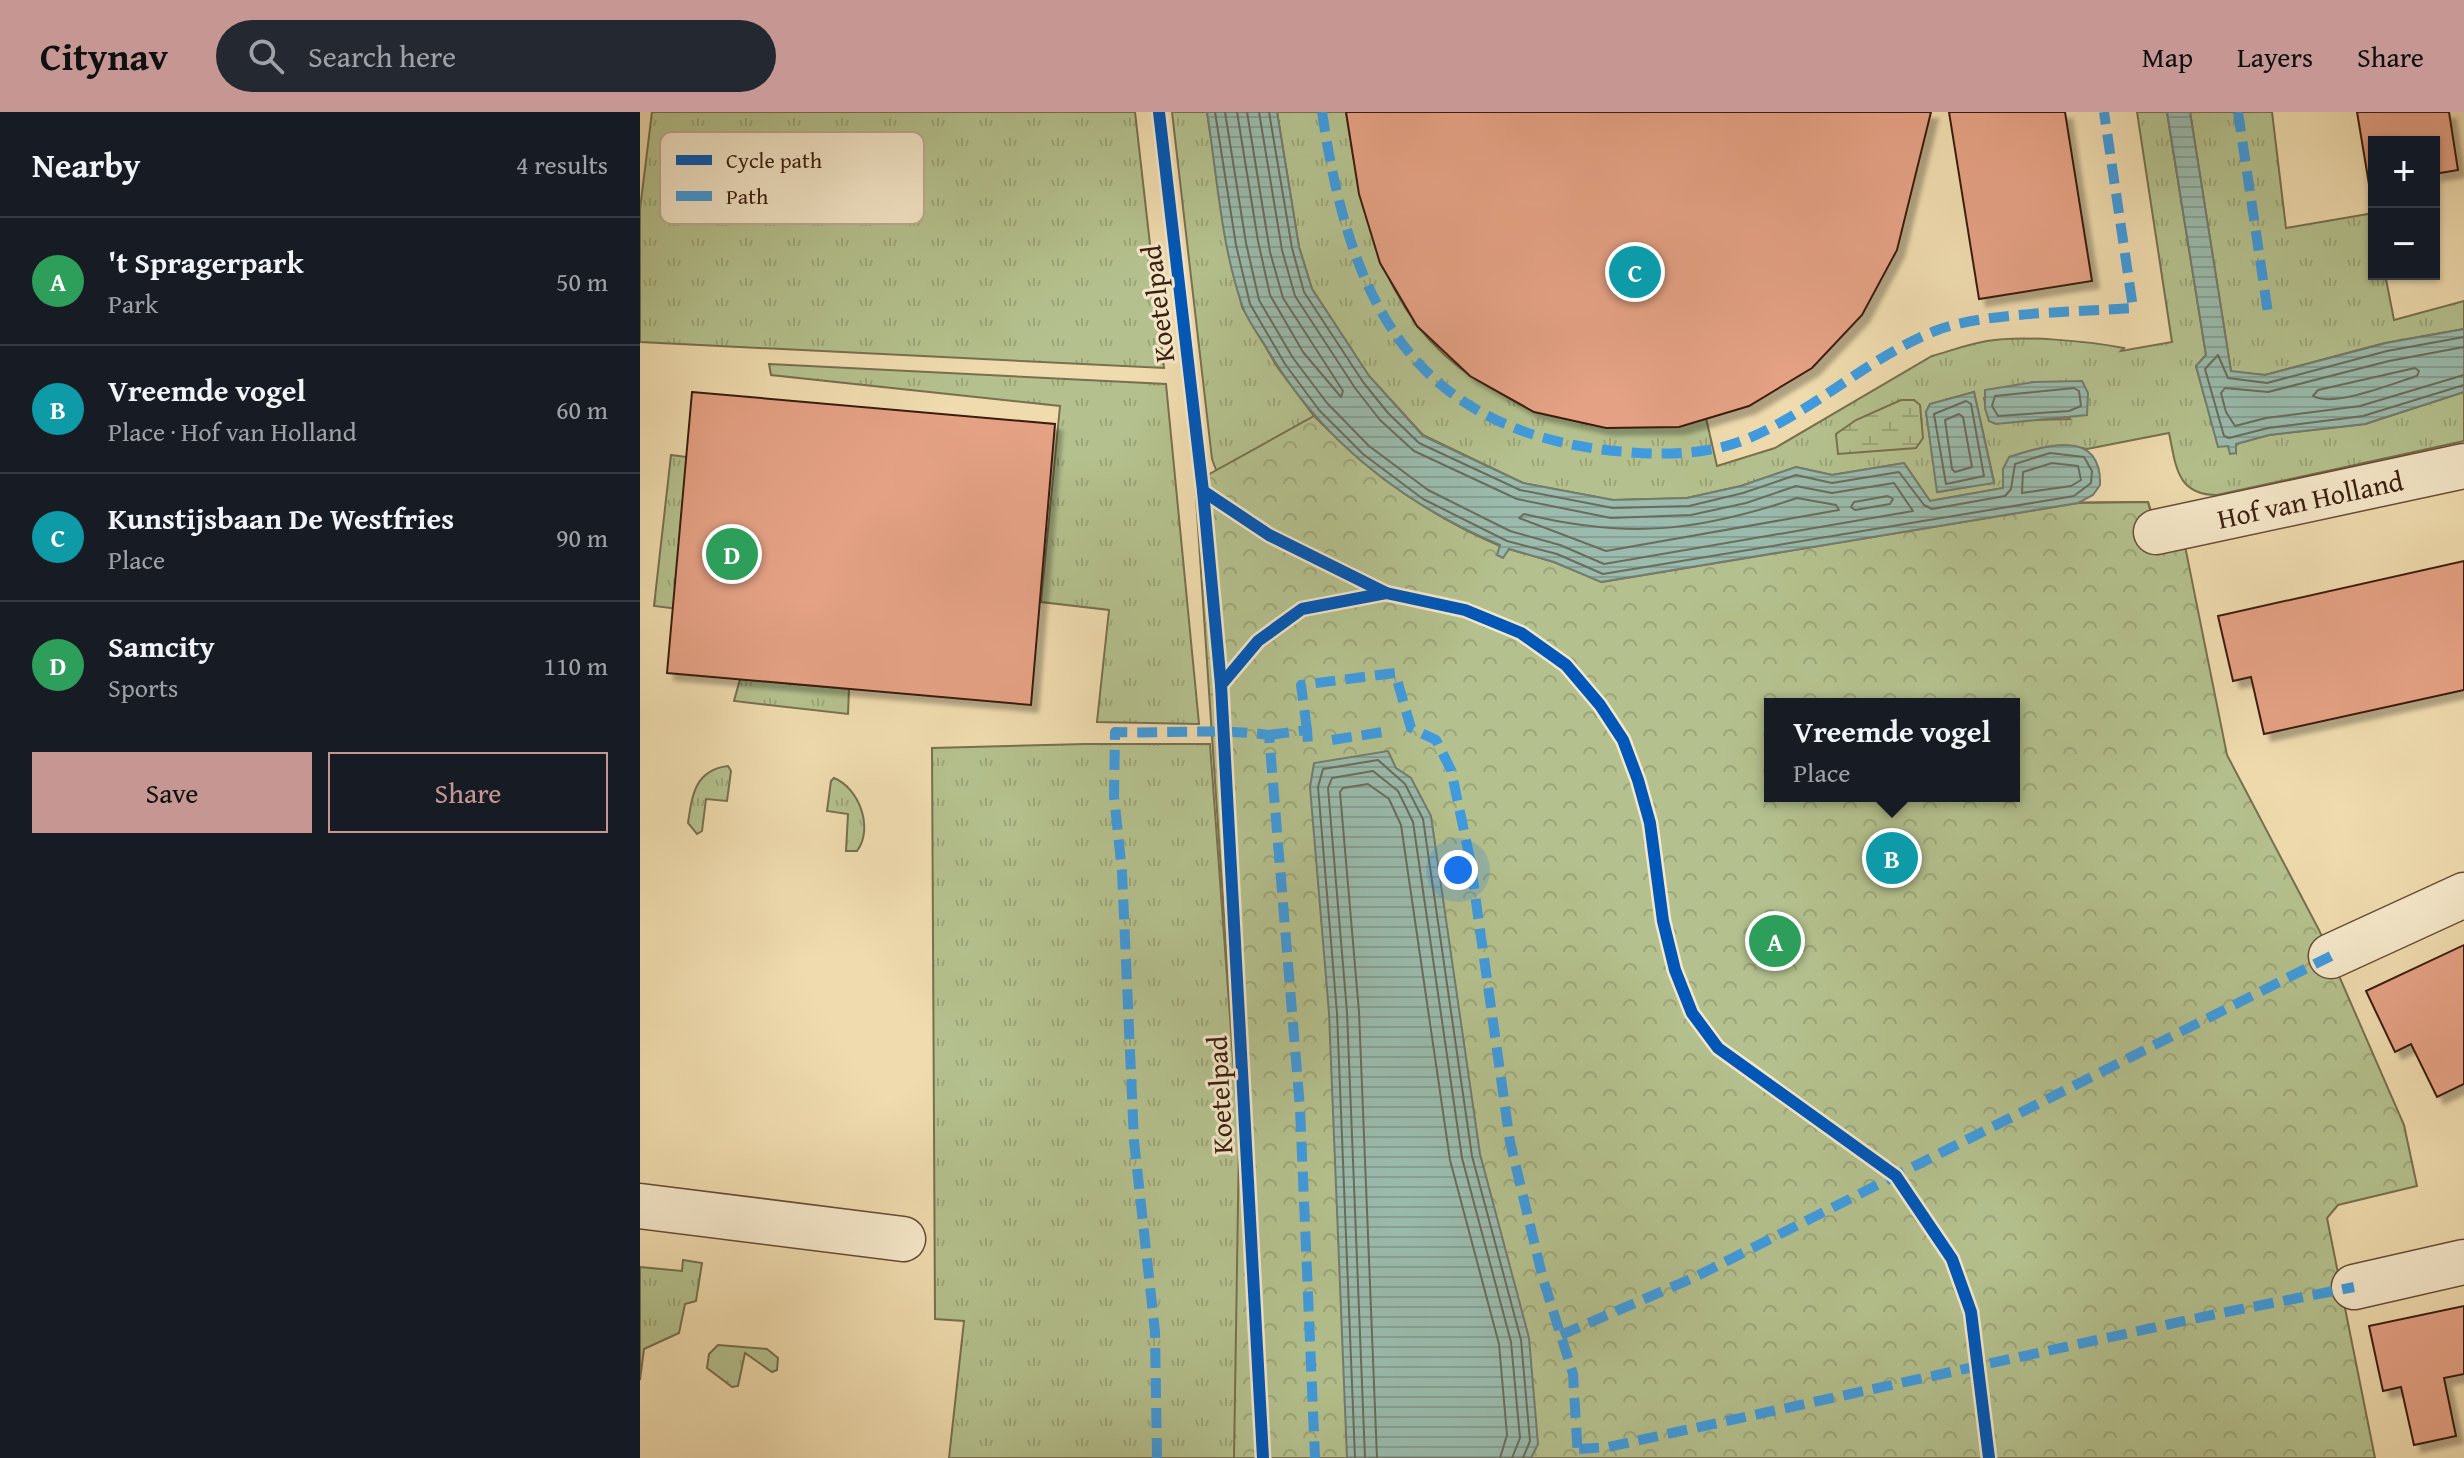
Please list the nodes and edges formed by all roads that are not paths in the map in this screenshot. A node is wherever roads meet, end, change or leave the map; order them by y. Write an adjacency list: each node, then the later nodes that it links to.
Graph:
1 (2464, 466): 2 (street, Hof van Holland)
2 (2156, 532)
3 (2464, 895): 4 (street)
4 (2331, 956)
5 (640, 1206): 6 (street)
6 (903, 1239)
7 (2464, 1262): 8 (street)
8 (2354, 1287)

